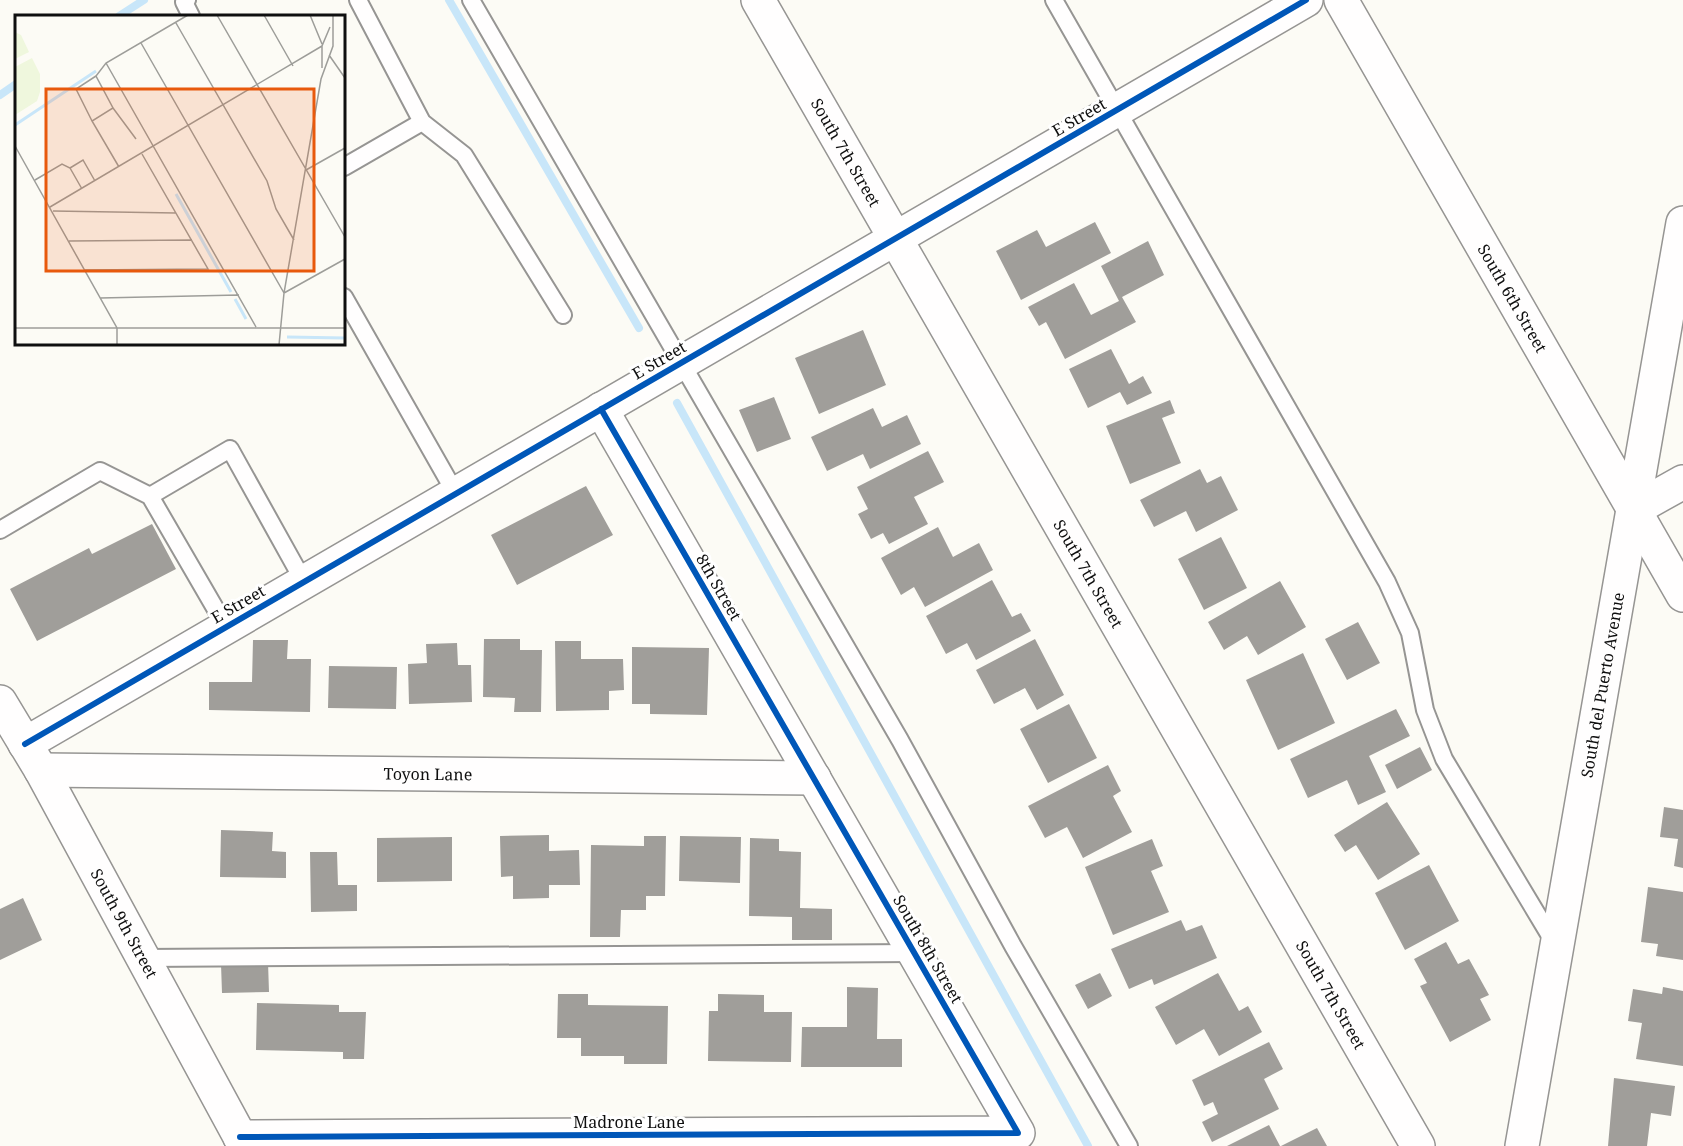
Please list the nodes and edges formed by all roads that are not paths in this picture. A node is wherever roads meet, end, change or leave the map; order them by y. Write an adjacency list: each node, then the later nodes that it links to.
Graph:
1 (187, 0): 8 (lane)
2 (358, 0): 10 (lane)
3 (471, 0): 16 (lane)
4 (758, 0): 13 (street, South 7th Street)
5 (1054, 0): 9 (lane)
6 (1306, 0): 9 (street, E Street)
7 (1341, 0): 21 (street, South 6th Street)
8 (190, 15)
9 (1117, 111): 13 (street, E Street); 29 (lane)
10 (422, 122): 11 (lane); 15 (lane)
11 (345, 166)
12 (1683, 223): 21 (street, South del Puerto Avenue)
13 (895, 240): 16 (street, E Street); 35 (street, South 7th Street)
14 (345, 299): 19 (lane)
15 (563, 315)
16 (681, 363): 17 (street, E Street); 34 (lane)
17 (601, 410): 19 (street, E Street); 28 (street, 8th Street)
18 (1683, 482): 21 (street)
19 (456, 494): 23 (street, E Street)
20 (150, 496): 22 (lane); 23 (lane); 25 (lane)
21 (1633, 510): 24 (street, South 6th Street); 29 (street, South del Puerto Avenue)
22 (0, 530)
23 (304, 582): 25 (street, E Street)
24 (1683, 595)
25 (226, 627): 27 (street, E Street)
26 (0, 702): 27 (street, South 9th Street)
27 (33, 757): 28 (street, Toyon Lane); 31 (street, South 9th Street)
28 (814, 778): 30 (street, South 8th Street)
29 (1557, 948): 36 (street, South del Puerto Avenue)
30 (915, 953): 31 (lane); 32 (street, South 8th Street)
31 (143, 958): 33 (street, South 9th Street)
32 (1018, 1133): 33 (street, Madrone Lane)
33 (243, 1142)
34 (1128, 1146)
35 (1418, 1146)
36 (1522, 1146)

